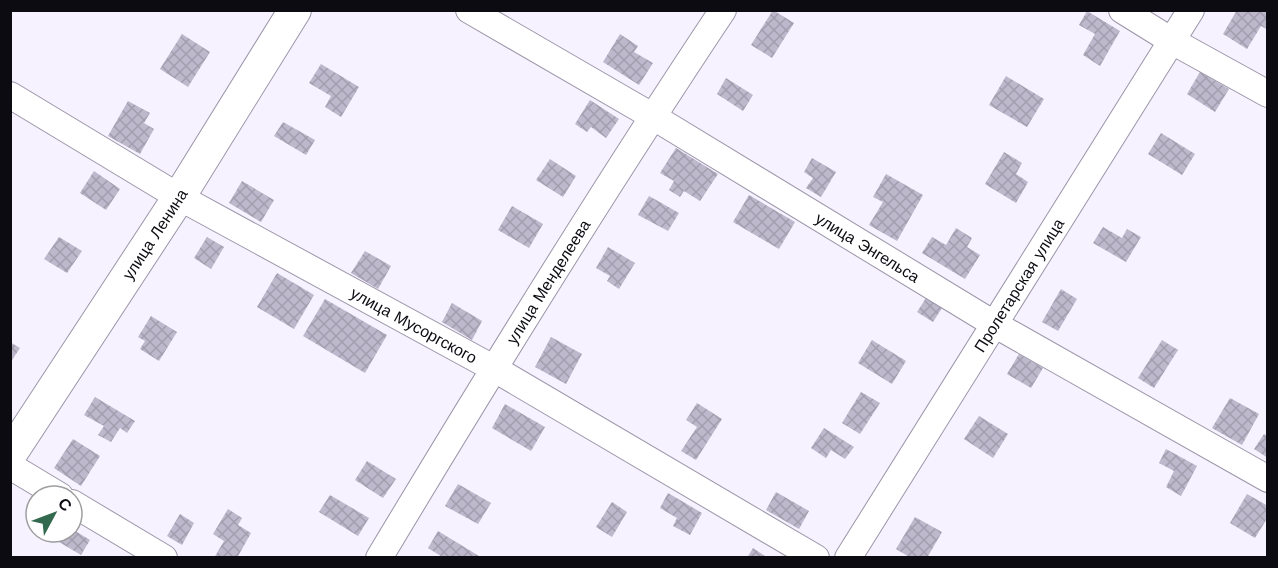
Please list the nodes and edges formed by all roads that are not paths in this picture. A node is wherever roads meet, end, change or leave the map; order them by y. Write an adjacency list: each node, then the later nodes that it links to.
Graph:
1 (295, 10): 10 (street, улица Ленина)
2 (469, 10): 9 (street, улица Энгельса)
3 (723, 10): 9 (street, улица Менделеева)
4 (1122, 10): 6 (street)
5 (1191, 10): 6 (street, Пролетарская улица)
6 (1172, 41): 7 (street); 11 (street, Пролетарская улица)
7 (1268, 94)
8 (10, 95): 10 (street, улица Мусоргского)
9 (652, 116): 11 (street, улица Энгельса); 12 (street, улица Менделеева)
10 (179, 197): 12 (street, улица Мусоргского); 13 (street, улица Ленина)
11 (993, 324): 15 (street, улица Энгельса); 21 (street, Пролетарская улица)
12 (493, 368): 19 (street, улица Менделеева); 20 (street, улица Мусоргского)
13 (10, 454)
14 (10, 466): 16 (street)
15 (1268, 479)
16 (40, 484)
17 (84, 510): 18 (street)
18 (164, 558)
19 (380, 558)
20 (816, 558)
21 (848, 558)

